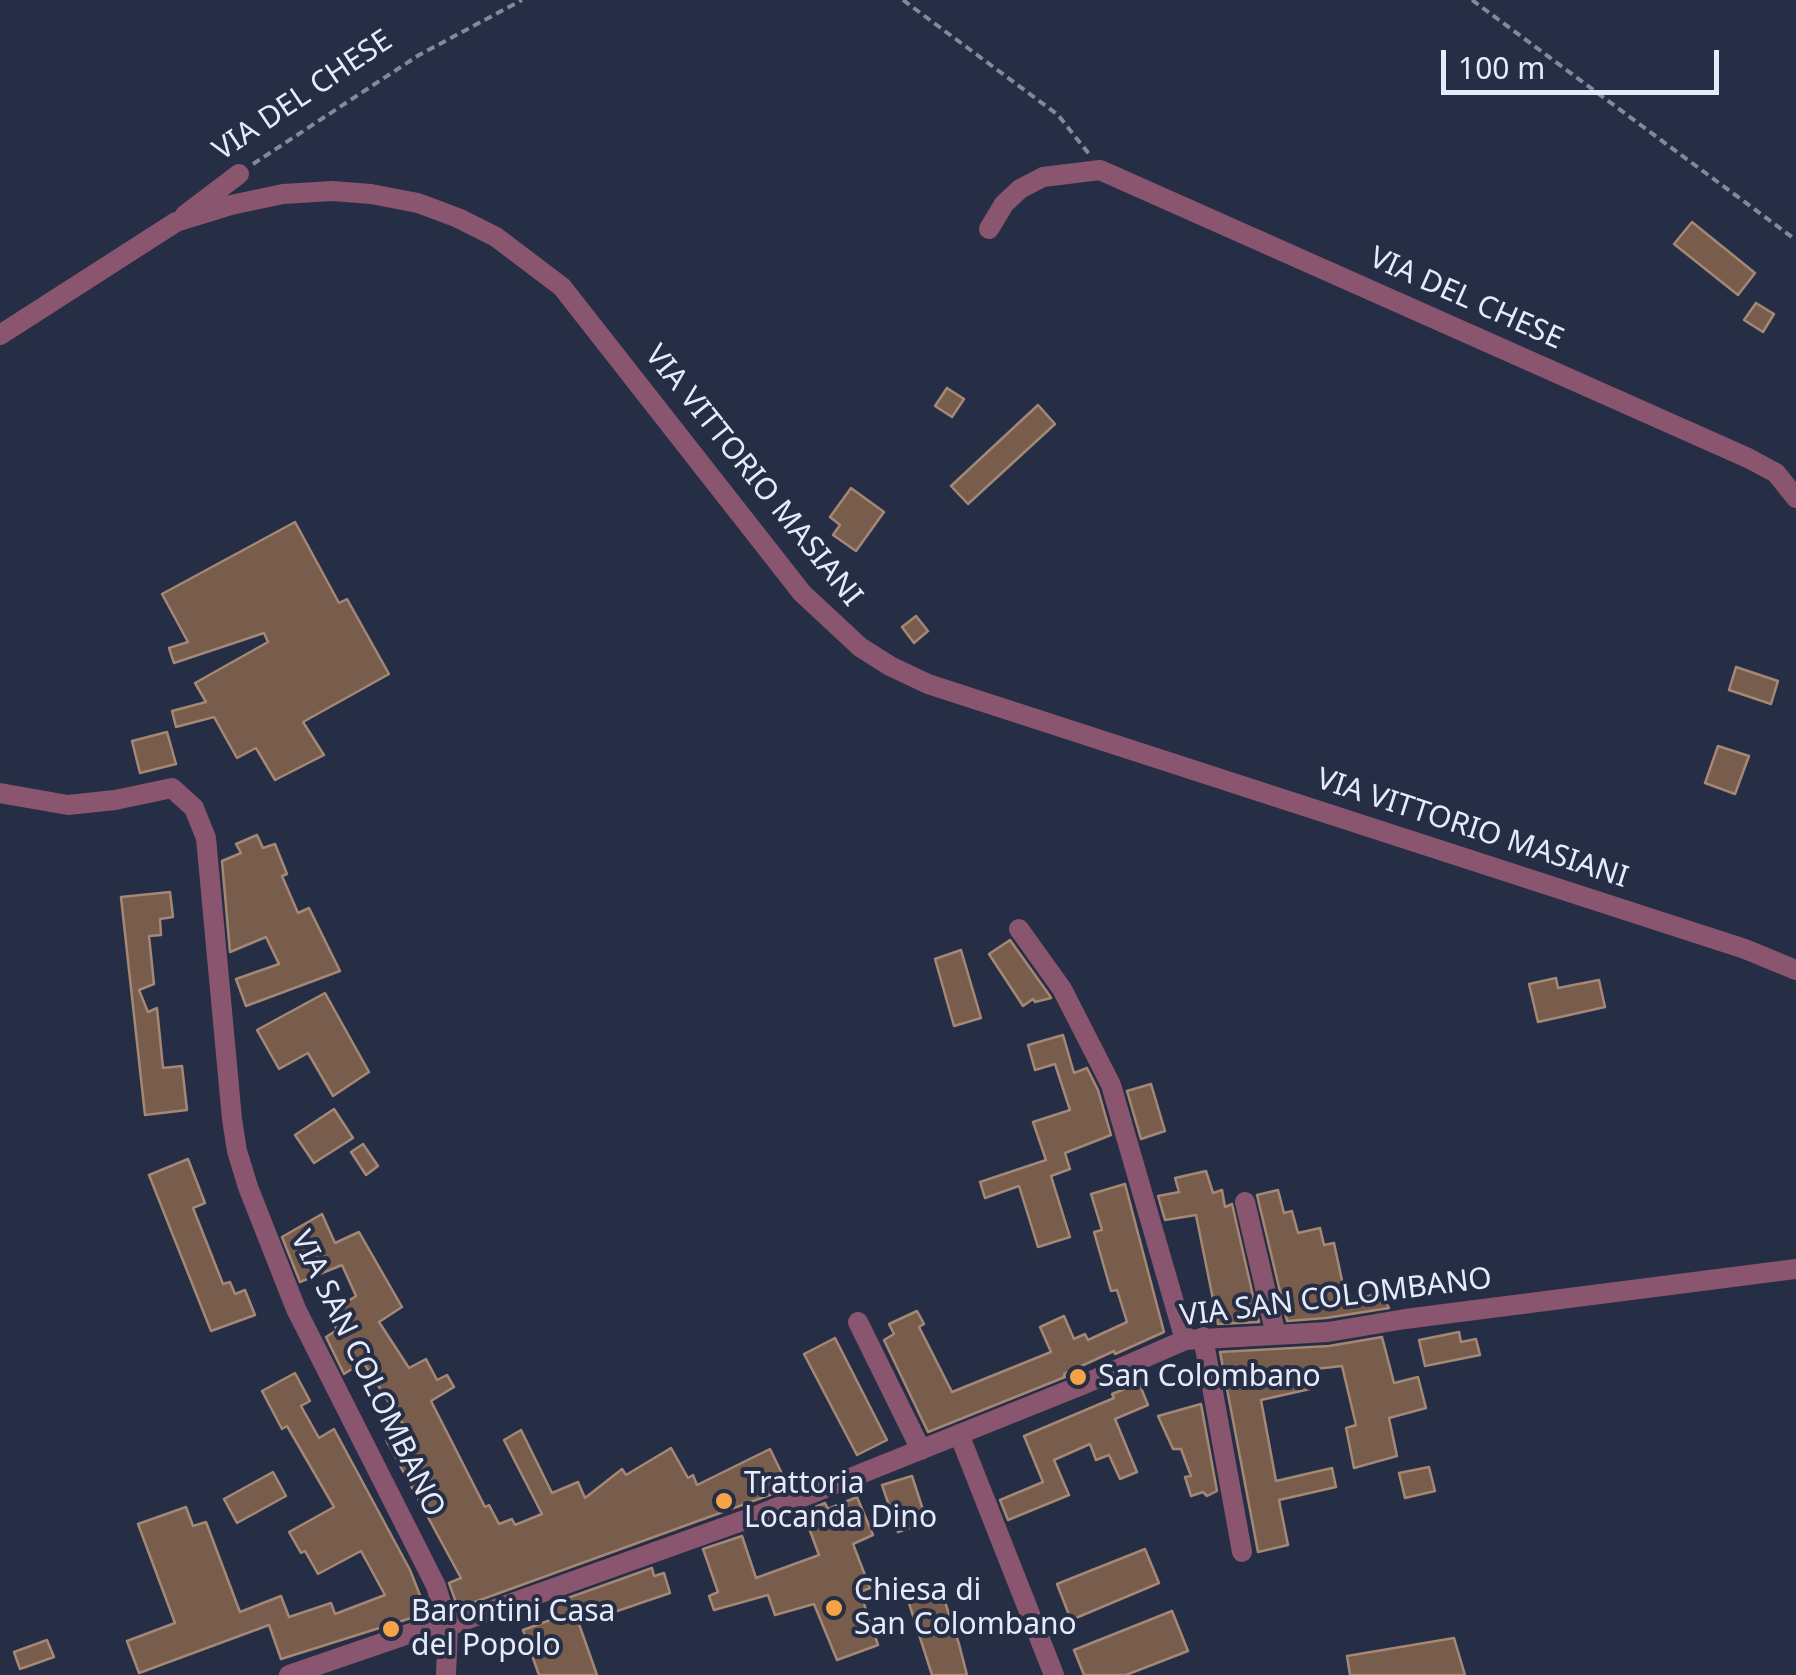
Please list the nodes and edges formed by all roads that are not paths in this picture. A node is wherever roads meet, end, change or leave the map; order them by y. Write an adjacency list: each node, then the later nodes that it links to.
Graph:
1 (239, 174): 2 (street, VIA DEL CHESE)
2 (176, 222): 4 (street, VIA VITTORIO MASIANI); 8 (street, VIA VITTORIO MASIANI)
3 (990, 229): 5 (street, VIA DEL CHESE)
4 (0, 335)
5 (1796, 498)
6 (0, 793): 17 (street, VIA SAN COLOMBANO)
7 (1019, 929): 13 (street)
8 (1796, 970)
9 (1245, 1202): 12 (street)
10 (1795, 1269): 12 (street, VIA SAN COLOMBANO)
11 (858, 1322): 15 (street)
12 (1276, 1335): 13 (street, VIA SAN COLOMBANO)
13 (1194, 1339): 14 (street, VIA SAN COLOMBANO); 16 (street)
14 (959, 1434): 15 (street, VIA SAN COLOMBANO); 20 (street)
15 (921, 1450): 17 (street, VIA SAN COLOMBANO)
16 (1242, 1552)
17 (448, 1626): 18 (street); 19 (street)
18 (289, 1675)
19 (446, 1675)
20 (1054, 1675)

